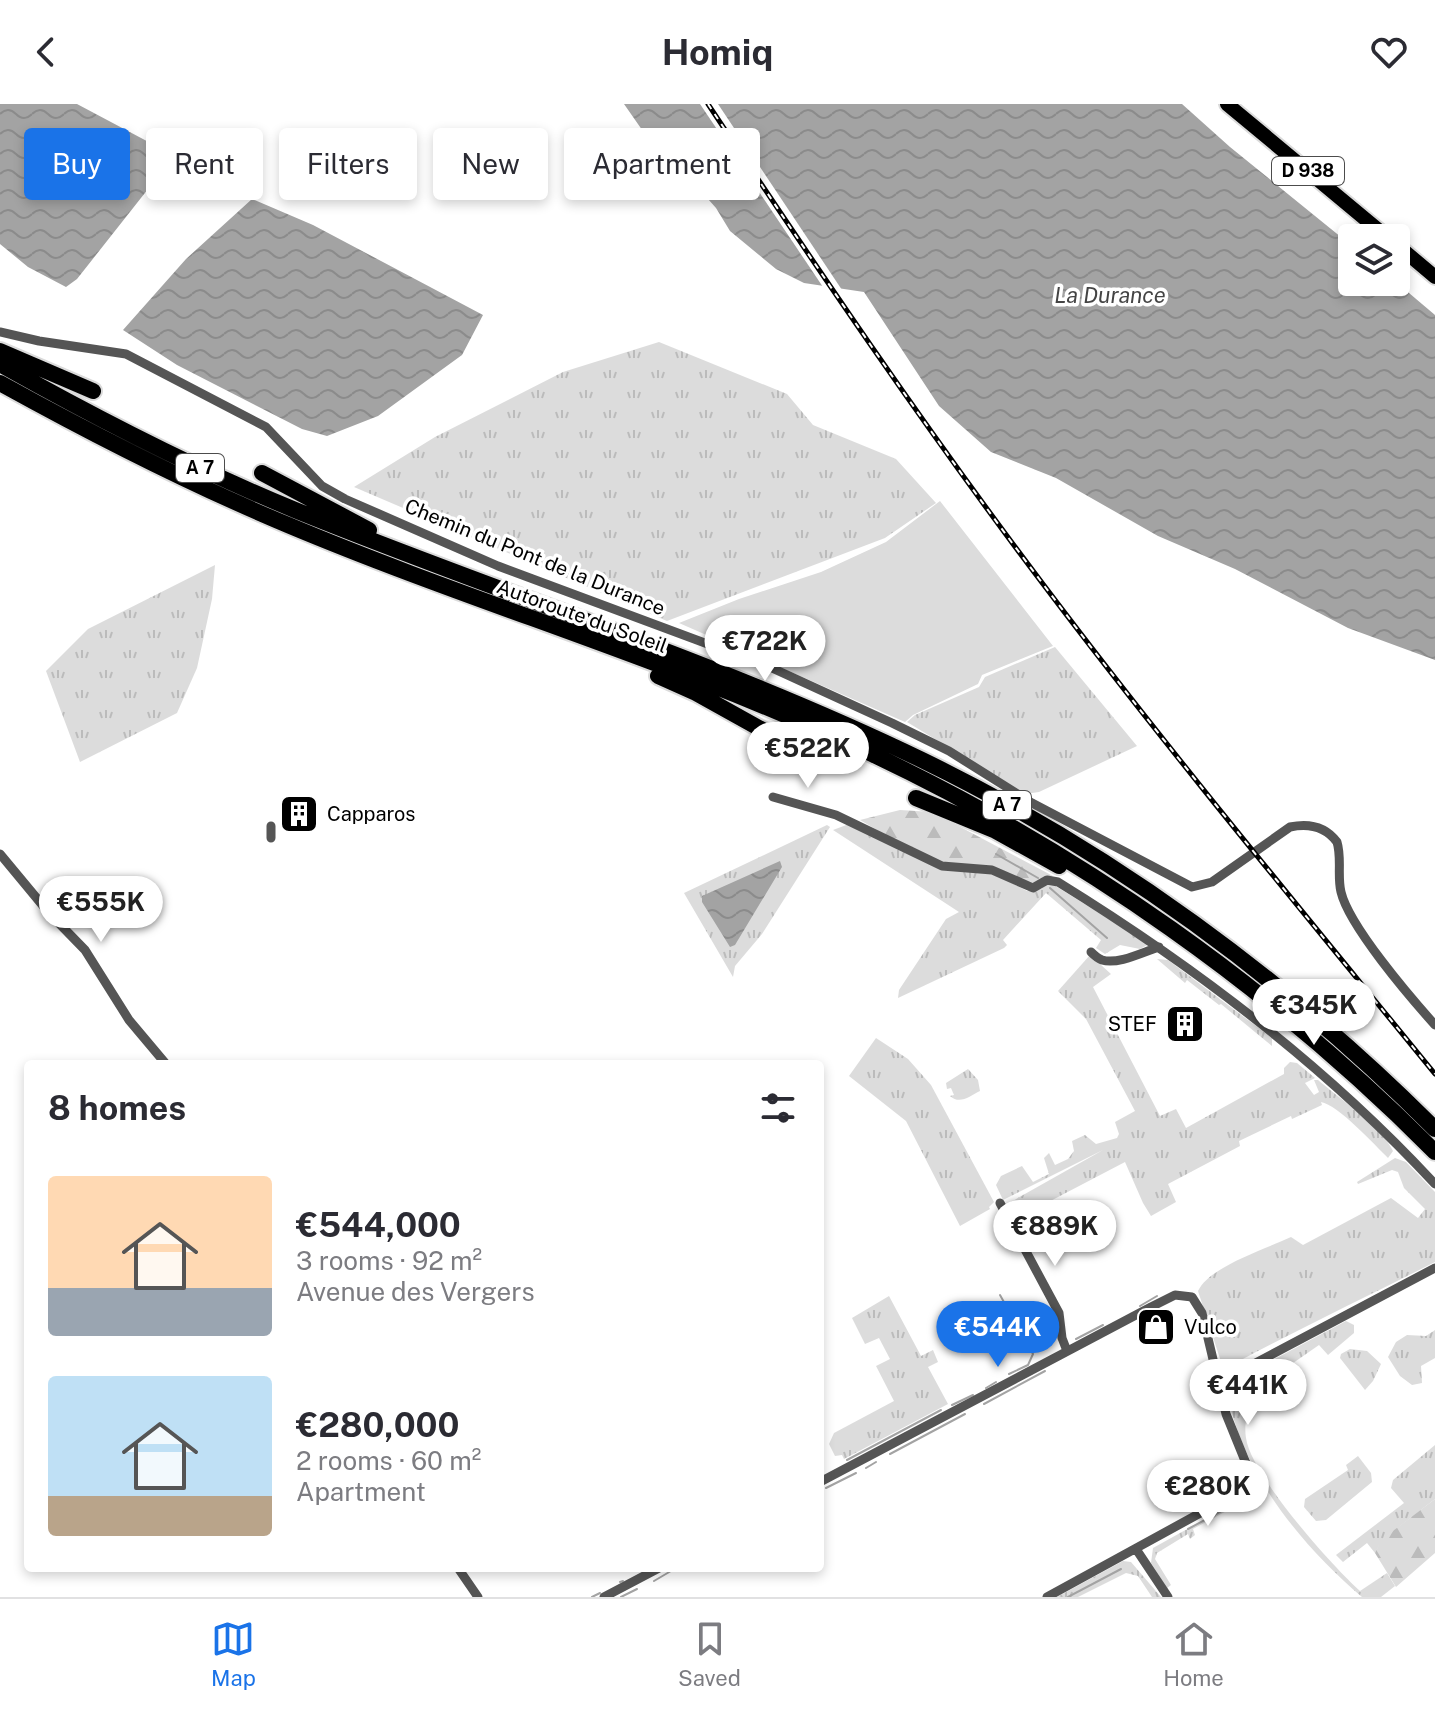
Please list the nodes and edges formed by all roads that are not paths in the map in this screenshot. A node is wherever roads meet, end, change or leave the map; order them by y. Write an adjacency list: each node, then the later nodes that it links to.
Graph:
1 (1227, 104): 2 (main road, D 938)
2 (1371, 224)
3 (1410, 256): 4 (main road)
4 (1435, 277)
5 (0, 332): 22 (street, Chemin du Pont de la Durance)
6 (0, 351): 9 (highway)
7 (0, 364): 11 (highway, Autoroute du Soleil / A 7)
8 (0, 383): 12 (highway, Autoroute du Soleil / A 7)
9 (93, 391)
10 (262, 473): 11 (highway)
11 (408, 554): 24 (highway, Autoroute du Soleil / A 7)
12 (556, 627): 13 (highway); 21 (highway, Autoroute du Soleil / A 7)
13 (768, 733)
14 (773, 797): 19 (street)
15 (916, 798): 21 (highway)
16 (271, 826): 17 (street)
17 (271, 838)
18 (0, 854): 23 (street)
19 (1159, 947): 20 (street); 26 (street)
20 (1091, 952)
21 (1216, 961): 25 (highway, Autoroute du Soleil / A 7)
22 (1435, 1025)
23 (163, 1060)
24 (1435, 1129)
25 (1435, 1152)
26 (1435, 1184)
27 (1000, 1203): 29 (street)
28 (1435, 1268): 30 (street)
29 (1067, 1351): 30 (street); 31 (street)
30 (1218, 1383): 32 (street)
31 (824, 1480)
32 (1136, 1549): 37 (street); 38 (street)
33 (461, 1572): 35 (street)
34 (651, 1572): 36 (street)
35 (478, 1597)
36 (604, 1597)
37 (1047, 1597)
38 (1168, 1597)

